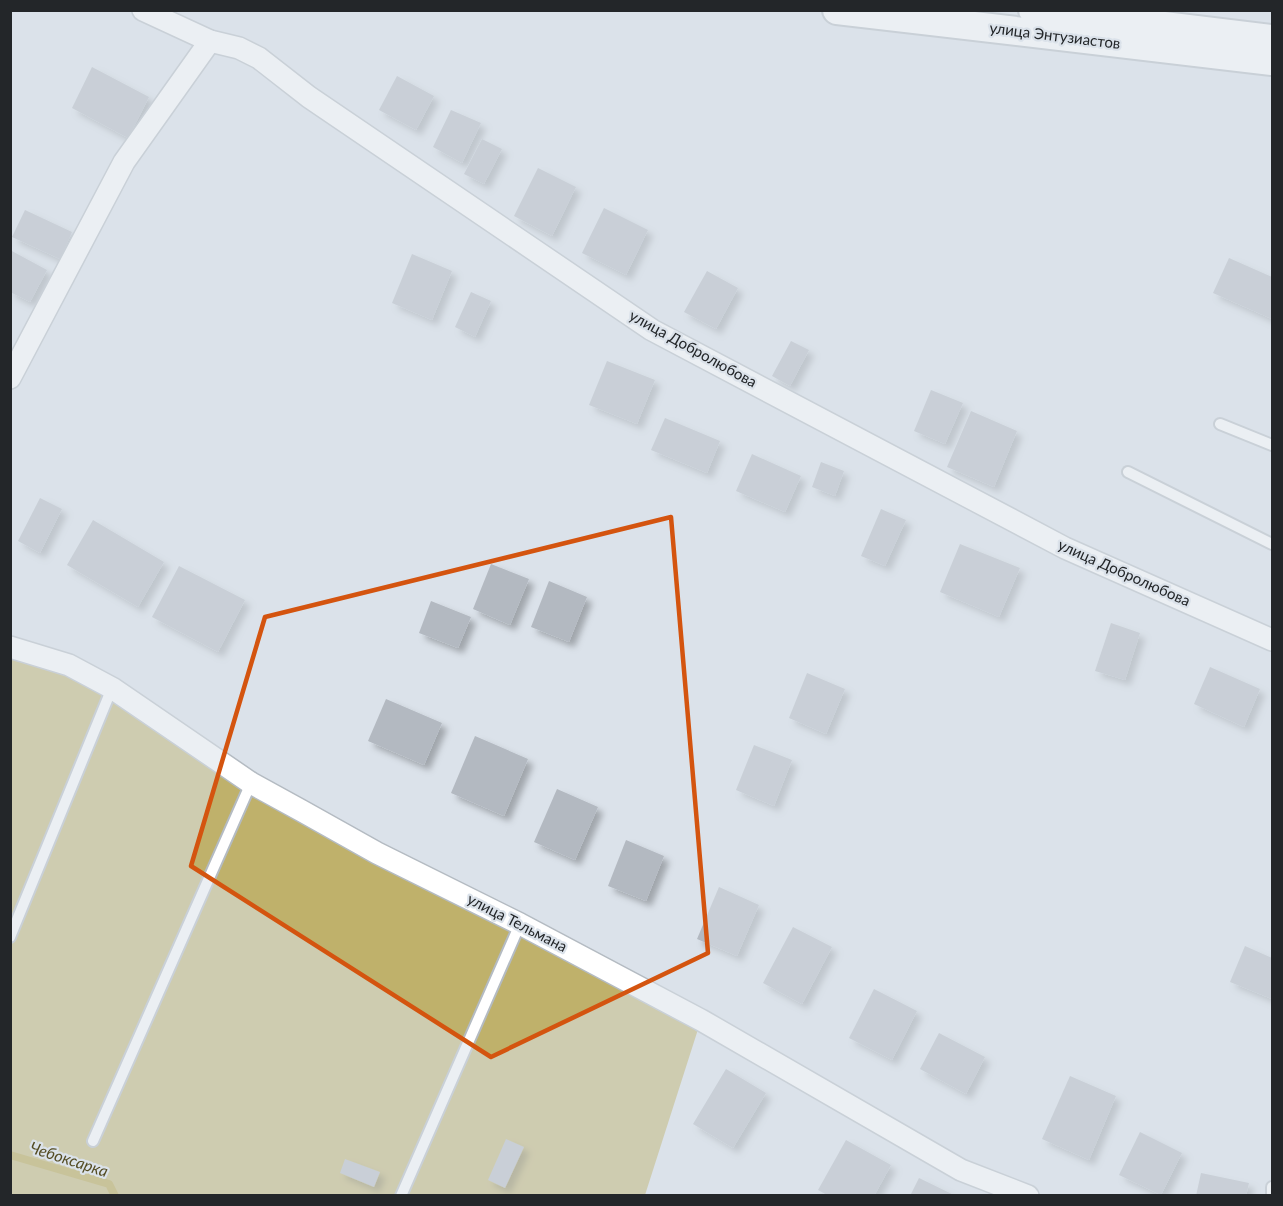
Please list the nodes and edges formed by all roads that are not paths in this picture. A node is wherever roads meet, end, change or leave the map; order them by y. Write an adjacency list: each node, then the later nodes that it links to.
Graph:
1 (143, 10): 6 (street, улица Добролюбова)
2 (837, 10): 4 (main road, улица Энтузиастов)
3 (1033, 10): 4 (main road, улица Энтузиастов)
4 (1087, 22): 5 (main road, улица Энтузиастов); 7 (main road, улица Энтузиастов)
5 (1272, 39)
6 (210, 41): 8 (street); 13 (street, улица Добролюбова)
7 (1272, 61)
8 (10, 378)
9 (1220, 424): 10 (lane)
10 (1272, 445)
11 (1128, 472): 12 (lane)
12 (1272, 544)
13 (1272, 639)
14 (10, 647): 15 (street, улица Тельмана)
15 (112, 688): 16 (street, улица Тельмана); 18 (lane)
16 (251, 783): 17 (street, улица Тельмана); 19 (lane)
17 (520, 924): 21 (lane); 22 (street, улица Тельмана)
18 (10, 937)
19 (93, 1141)
20 (1272, 1187): 23 (lane)
21 (401, 1196)
22 (1028, 1196)
23 (1272, 1196)

